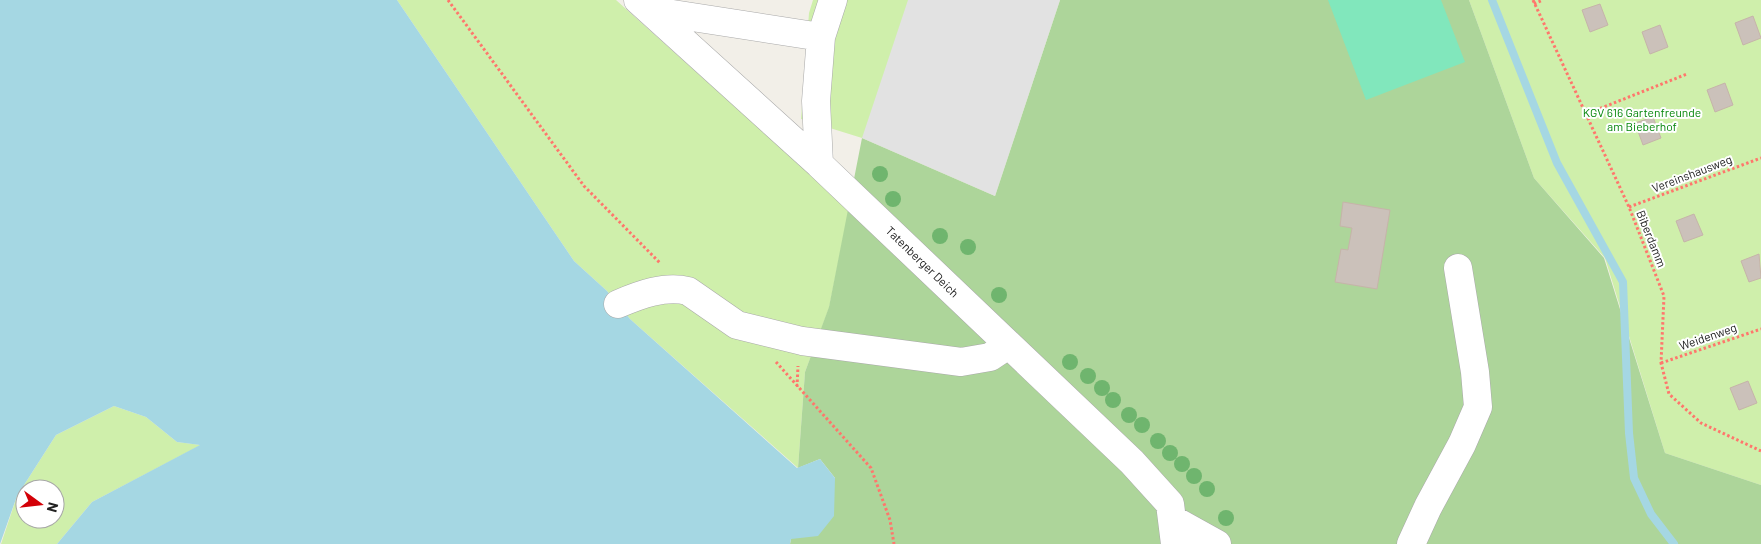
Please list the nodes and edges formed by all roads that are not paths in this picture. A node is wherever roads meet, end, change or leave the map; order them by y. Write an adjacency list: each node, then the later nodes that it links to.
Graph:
1 (833, 0): 3 (street)
2 (645, 6): 3 (street); 4 (street, Tatenberger Deich)
3 (821, 37): 4 (street)
4 (819, 164): 7 (street, Tatenberger Deich)
5 (1458, 268): 10 (street)
6 (618, 304): 7 (street)
7 (1008, 345): 8 (street, Tatenberger Deich)
8 (1174, 532): 9 (street)
9 (1217, 544)
10 (1411, 544)

